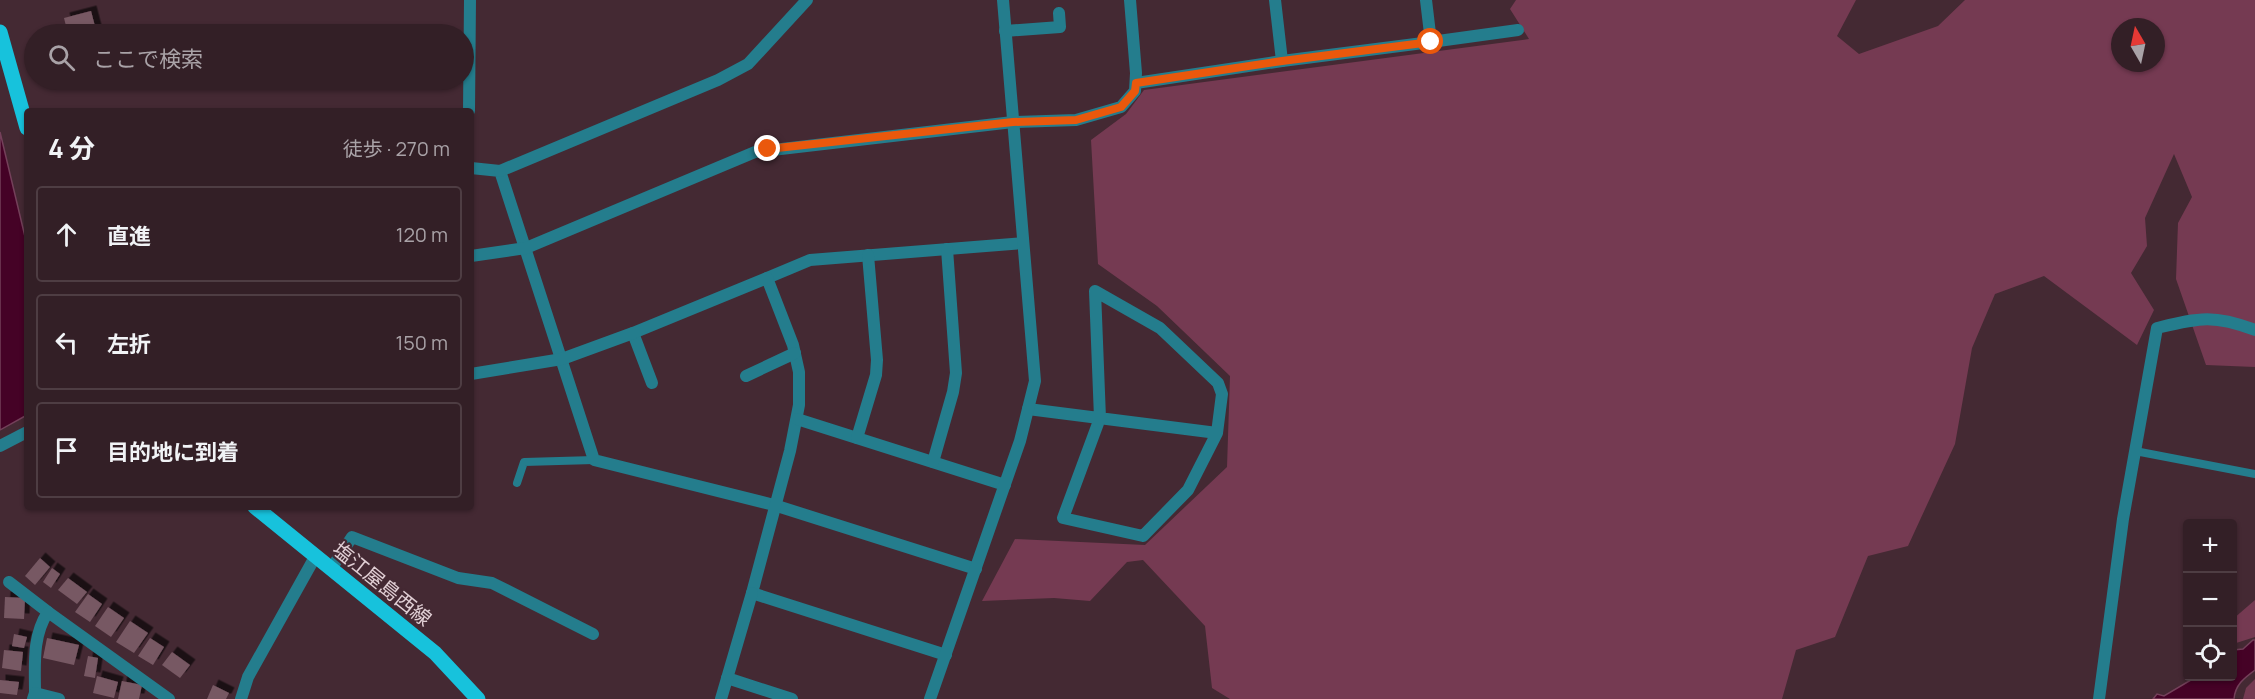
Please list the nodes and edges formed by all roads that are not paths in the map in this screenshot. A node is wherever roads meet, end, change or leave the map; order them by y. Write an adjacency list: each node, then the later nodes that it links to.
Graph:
1 (470, 0): 8 (street)
2 (807, 0): 20 (street)
3 (1003, 0): 10 (street)
4 (1130, 0): 14 (street)
5 (1275, 0): 13 (street)
6 (1426, 0): 12 (street)
7 (1059, 13): 10 (street)
8 (470, 24)
9 (1518, 30): 12 (street)
10 (1005, 31): 18 (street)
11 (0, 32): 17 (main road)
12 (1431, 42): 13 (street)
13 (1282, 61): 14 (street)
14 (1136, 83): 18 (street)
15 (469, 90): 16 (street)
16 (469, 108)
17 (24, 117)
18 (1013, 122): 21 (street); 22 (street)
19 (474, 168): 20 (street)
20 (500, 171): 22 (street)
21 (1023, 243): 23 (street); 34 (street)
22 (526, 248): 25 (street); 30 (street)
23 (947, 249): 24 (street); 43 (street)
24 (868, 255): 26 (street); 39 (street)
25 (474, 256)
26 (767, 278): 28 (street); 29 (street)
27 (2255, 330): 41 (street)
28 (633, 333): 30 (street); 33 (street)
29 (795, 353): 32 (street); 36 (street)
30 (562, 358): 31 (street); 42 (street)
31 (474, 373)
32 (746, 376)
33 (652, 383)
34 (1028, 409): 35 (street); 46 (street)
35 (1100, 418): 37 (street); 37 (street); 37 (street)
36 (797, 419): 39 (street); 47 (street)
37 (1217, 433)
38 (24, 434): 40 (street)
39 (857, 438): 43 (street)
40 (0, 446)
41 (2135, 451): 44 (lane); 66 (street)
42 (594, 460): 45 (lane); 47 (street)
43 (933, 462): 46 (street)
44 (2255, 474)
45 (517, 483)
46 (1005, 485): 51 (street)
47 (774, 505): 51 (street); 53 (street)
48 (259, 510): 49 (main road, 塩江屋島西線)
49 (315, 557): 50 (main road, 塩江屋島西線); 61 (street)
50 (331, 569): 55 (street); 62 (main road, 塩江屋島西線)
51 (976, 569): 56 (street)
52 (9, 582): 54 (street)
53 (752, 592): 56 (street); 57 (street)
54 (48, 612): 58 (street); 60 (street)
55 (593, 634)
56 (946, 655): 65 (street)
57 (727, 678): 63 (street); 64 (street)
58 (34, 696): 59 (street)
59 (59, 699)
60 (169, 699)
61 (241, 699)
62 (478, 699)
63 (721, 699)
64 (792, 699)
65 (930, 699)
66 (2099, 699)

